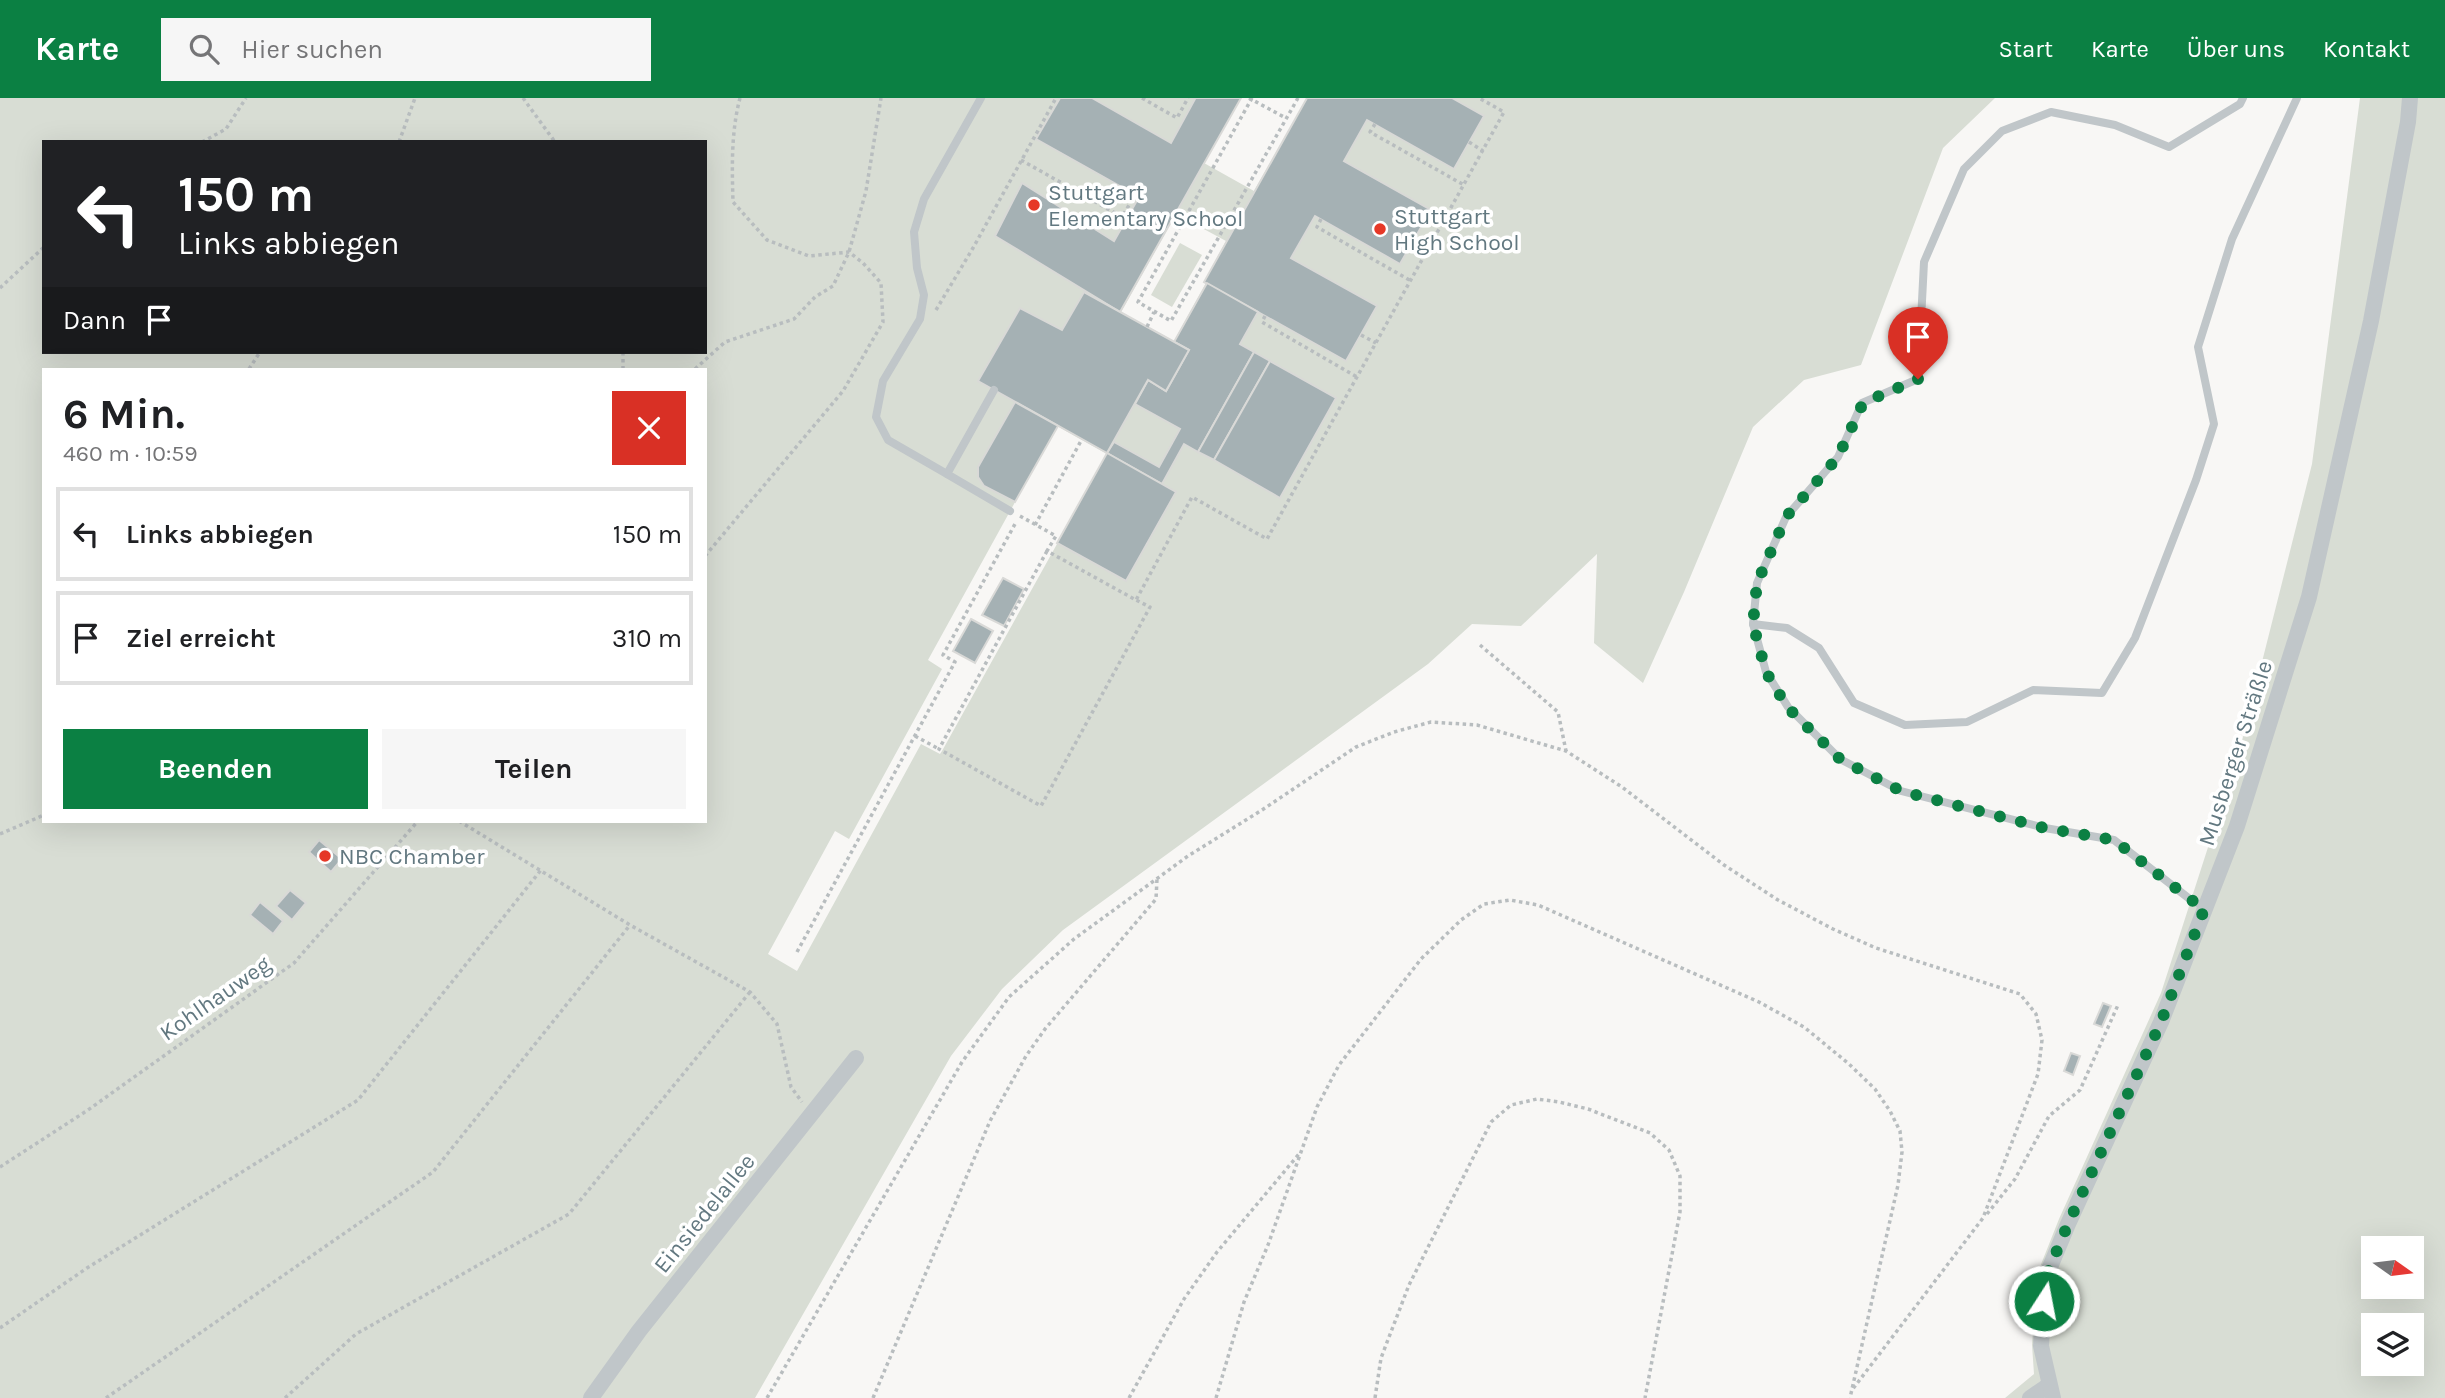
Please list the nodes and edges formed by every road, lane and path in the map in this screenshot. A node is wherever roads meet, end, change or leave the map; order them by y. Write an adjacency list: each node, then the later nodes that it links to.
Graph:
1 (246, 98): 18 (path)
2 (415, 98): 19 (path)
3 (523, 98): 20 (path)
4 (740, 98): 30 (path)
5 (881, 98): 30 (path)
6 (981, 98): 43 (lane)
7 (1056, 98): 23 (path)
8 (1142, 98): 9 (path)
9 (1188, 98)
10 (1251, 98): 16 (path); 34 (path)
11 (1298, 98): 16 (path)
12 (1479, 98): 22 (path)
13 (2243, 98): 50 (lane)
14 (2297, 98): 50 (lane)
15 (2410, 98): 61 (street, Musberger Sträßle)
16 (1285, 118): 34 (path)
17 (1375, 124): 24 (path)
18 (206, 140)
19 (400, 140)
20 (554, 140)
21 (1469, 142): 22 (path)
22 (1483, 151): 24 (path)
23 (1021, 159): 25 (path); 33 (path)
24 (1464, 185): 28 (path)
25 (1135, 195)
26 (1321, 219): 31 (path)
27 (1414, 240): 28 (path)
28 (1429, 248): 31 (path)
29 (42, 249): 32 (path)
30 (849, 252): 39 (path); 48 (path)
31 (1411, 281): 38 (path)
32 (0, 288)
33 (936, 311)
34 (1154, 312): 36 (path)
35 (1265, 316): 40 (path)
36 (1147, 327)
37 (1361, 335): 38 (path)
38 (1376, 343): 40 (path)
39 (696, 368)
40 (1357, 377): 49 (path)
41 (994, 390): 43 (lane)
42 (1082, 439): 46 (path)
43 (947, 474): 44 (lane)
44 (1010, 511): 45 (path)
45 (1019, 516): 46 (path); 52 (path)
46 (1035, 524): 47 (path)
47 (1048, 551): 49 (path); 53 (path)
48 (707, 554)
49 (1136, 600): 53 (path)
50 (1753, 624): 61 (lane)
51 (1480, 645): 54 (path)
52 (915, 736): 53 (path); 63 (path)
53 (939, 749)
54 (1566, 751): 60 (path); 70 (path)
55 (42, 816): 58 (path)
56 (416, 823): 69 (path, Kohlhauweg)
57 (462, 823): 59 (path)
58 (0, 834)
59 (541, 870): 62 (path); 71 (path)
60 (1157, 879): 77 (path); 78 (path)
61 (2205, 907): 73 (street, Musberger Sträßle)
62 (630, 925): 64 (path); 74 (path)
63 (797, 952)
64 (750, 992): 67 (path); 75 (path)
65 (2118, 1005): 70 (path)
66 (856, 1058): 67 (street, Einsiedelallee)
67 (811, 1115): 76 (street, Einsiedelallee)
68 (1301, 1153): 72 (path); 79 (path); 80 (path)
69 (0, 1167)
70 (1983, 1218): 72 (path)
71 (0, 1328)
72 (1852, 1390): 83 (path)
73 (2051, 1392): 84 (street)
74 (106, 1398)
75 (285, 1398)
76 (590, 1398)
77 (767, 1398)
78 (873, 1398)
79 (1129, 1398)
80 (1216, 1398)
81 (1375, 1398): 82 (path)
82 (1645, 1398)
83 (1850, 1398)
84 (2030, 1398)

